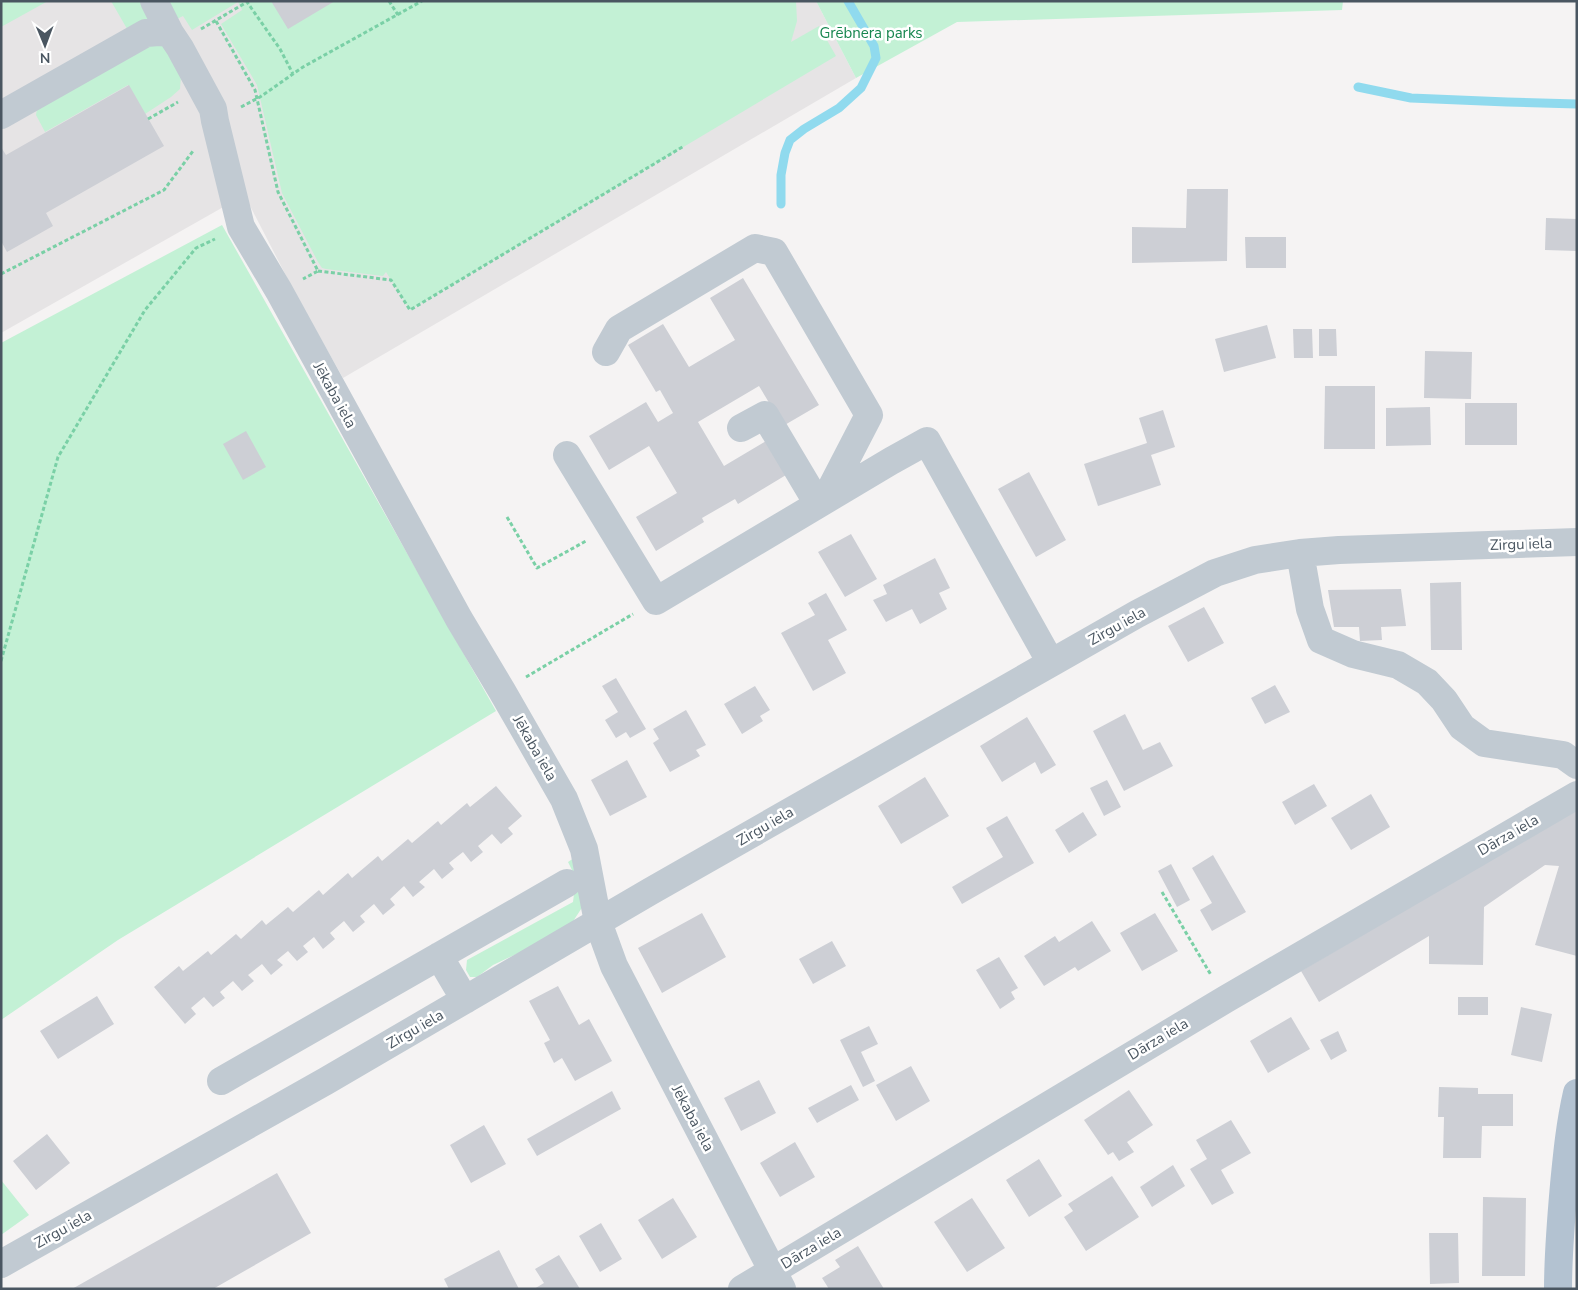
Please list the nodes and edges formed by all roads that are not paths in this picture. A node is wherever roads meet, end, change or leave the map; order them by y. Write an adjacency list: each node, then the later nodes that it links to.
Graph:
1 (154, 1): 2 (street, Jēkaba iela)
2 (174, 38): 3 (street); 14 (street, Jēkaba iela)
3 (1, 115)
4 (606, 352): 7 (street)
5 (741, 428): 7 (street)
6 (567, 455): 7 (street)
7 (822, 502): 10 (street)
8 (1577, 542): 9 (street, Zirgu iela)
9 (1300, 554): 10 (street, Zirgu iela); 11 (street)
10 (1051, 663): 14 (street, Zirgu iela)
11 (1577, 765)
12 (1577, 795): 20 (street, Dārza iela)
13 (566, 883): 15 (street)
14 (598, 922): 16 (street, Zirgu iela); 20 (street, Jēkaba iela)
15 (439, 956): 16 (street); 17 (street)
16 (465, 1000): 19 (street, Zirgu iela)
17 (221, 1081)
18 (1575, 1109): 22 (main road)
19 (1, 1264)
20 (777, 1280): 21 (street, Dārza iela)
21 (742, 1289)
22 (1558, 1289)

